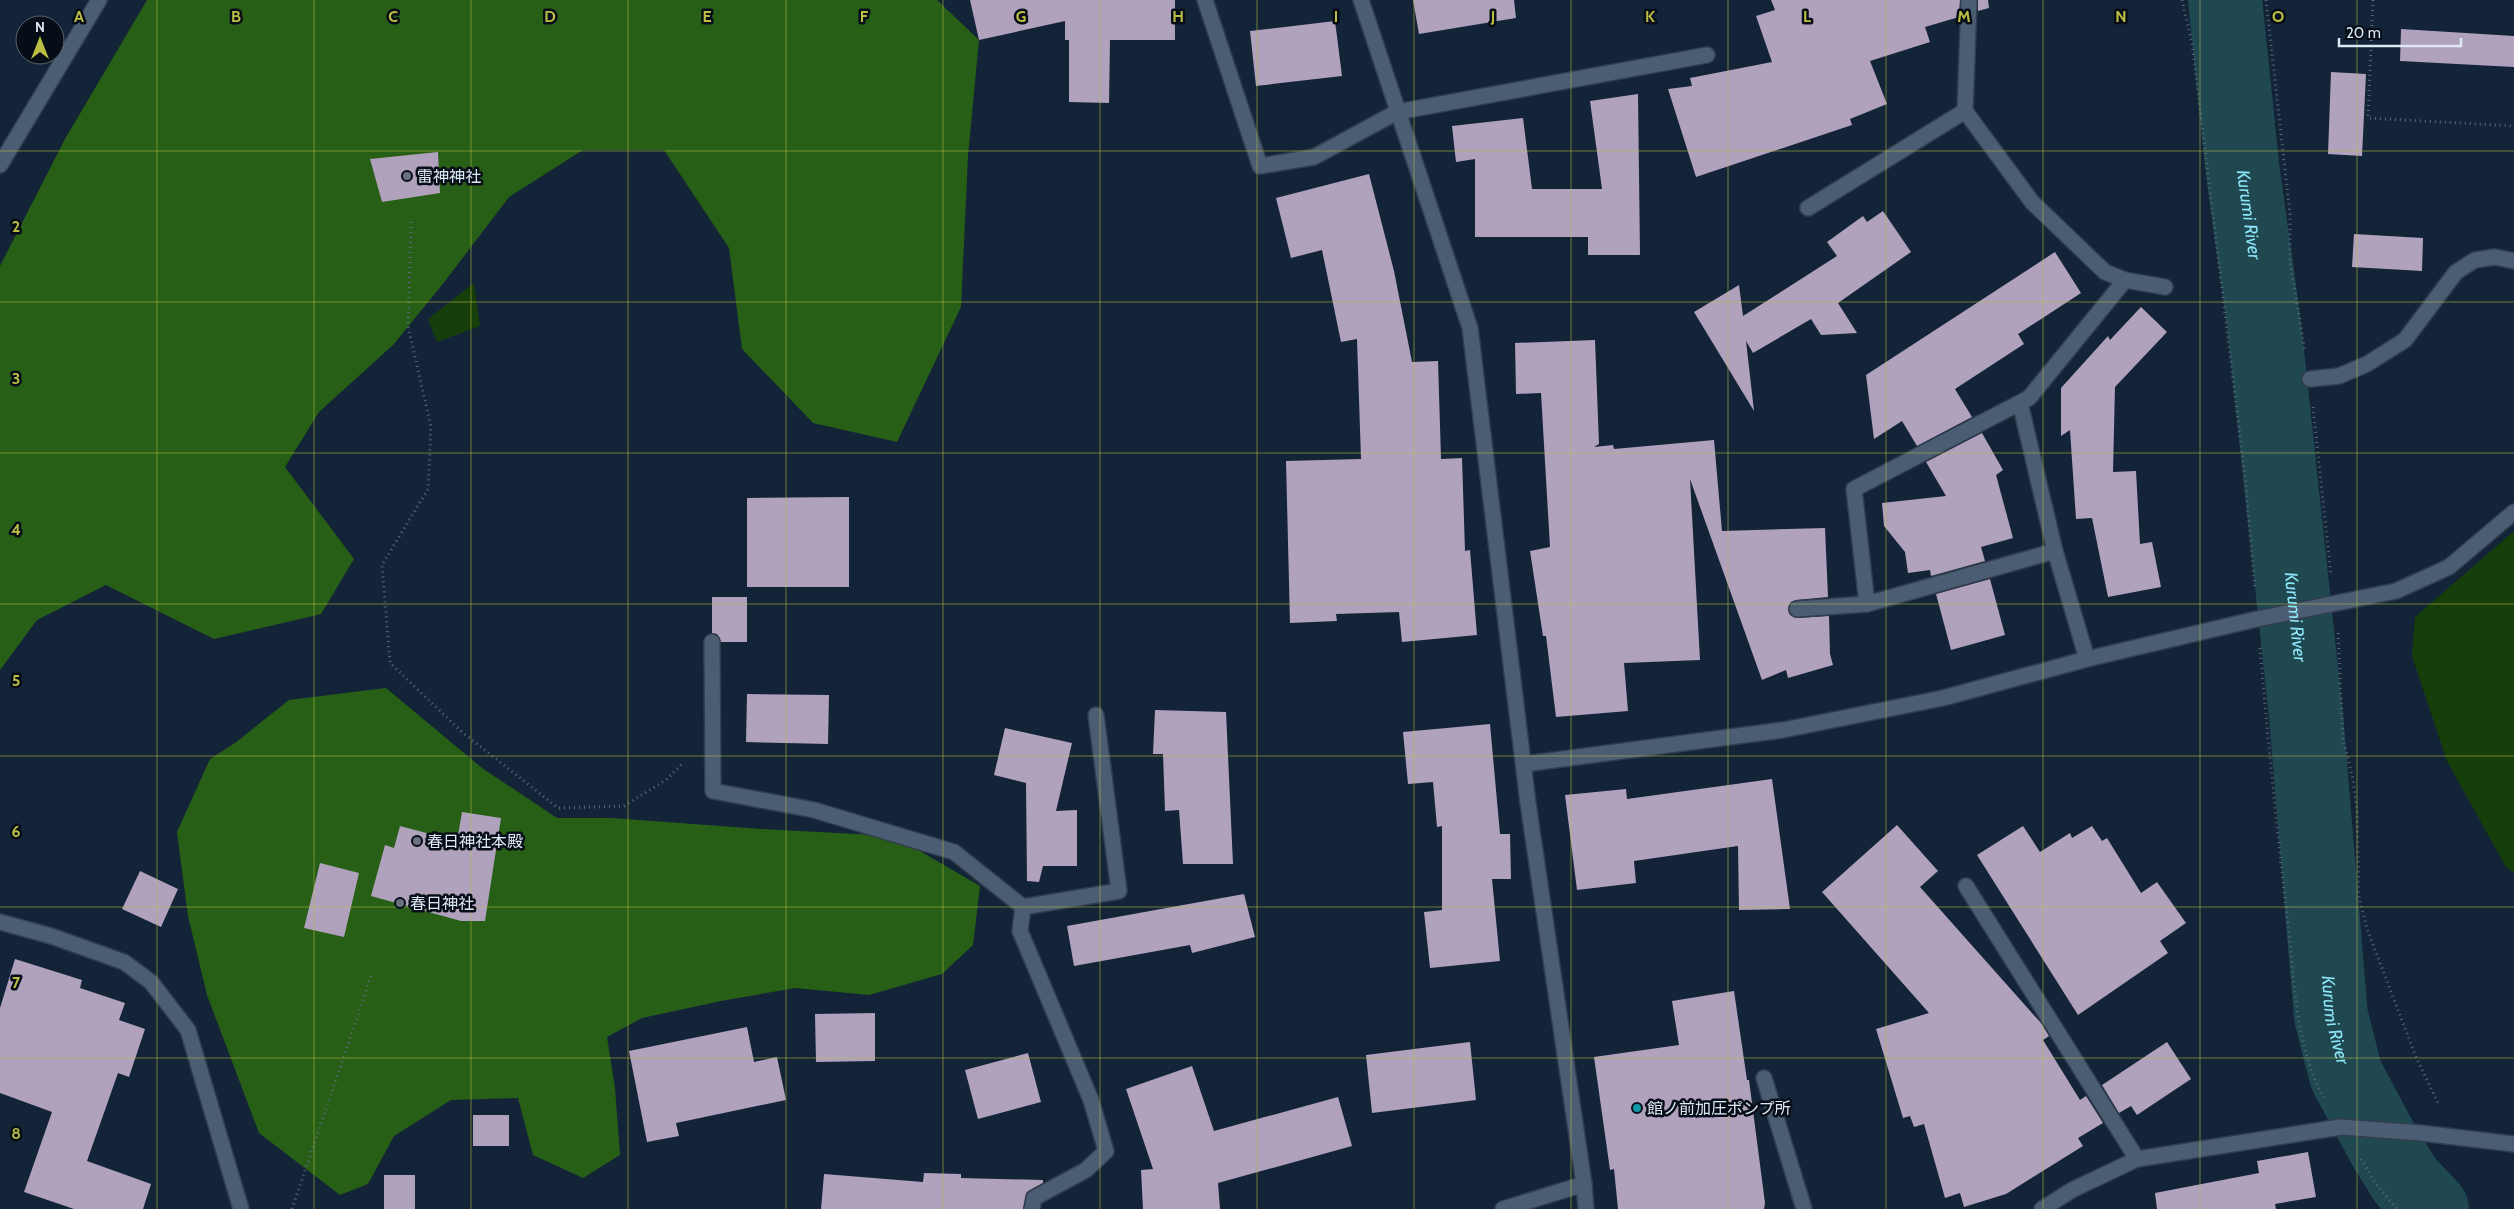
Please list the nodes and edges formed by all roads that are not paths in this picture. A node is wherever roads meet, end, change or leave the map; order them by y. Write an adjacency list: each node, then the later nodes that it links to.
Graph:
1 (99, 0): 8 (street)
2 (1205, 0): 7 (street)
3 (1360, 0): 7 (street)
4 (1969, 0): 6 (street)
5 (1707, 55): 7 (street)
6 (1965, 111): 9 (street); 11 (street)
7 (1397, 112): 22 (street)
8 (0, 166)
9 (1808, 208)
10 (2514, 261): 13 (street)
11 (2124, 280): 12 (street); 14 (street)
12 (2165, 287)
13 (2310, 378)
14 (2020, 403): 16 (street); 17 (street)
15 (2514, 512): 20 (street)
16 (2054, 551): 17 (street); 20 (street)
17 (1867, 604): 18 (street)
18 (1797, 609)
19 (712, 642): 24 (street)
20 (2087, 659): 22 (street)
21 (1096, 715): 24 (street)
22 (1524, 764): 29 (street)
23 (1966, 886): 28 (street)
24 (1023, 906): 31 (street)
25 (0, 922): 30 (street)
26 (1764, 1078): 34 (street)
27 (2514, 1144): 28 (street)
28 (2138, 1159): 35 (street)
29 (1584, 1184): 32 (street); 33 (street)
30 (241, 1209)
31 (1032, 1209)
32 (1503, 1209)
33 (1586, 1209)
34 (1804, 1209)
35 (2042, 1209)

